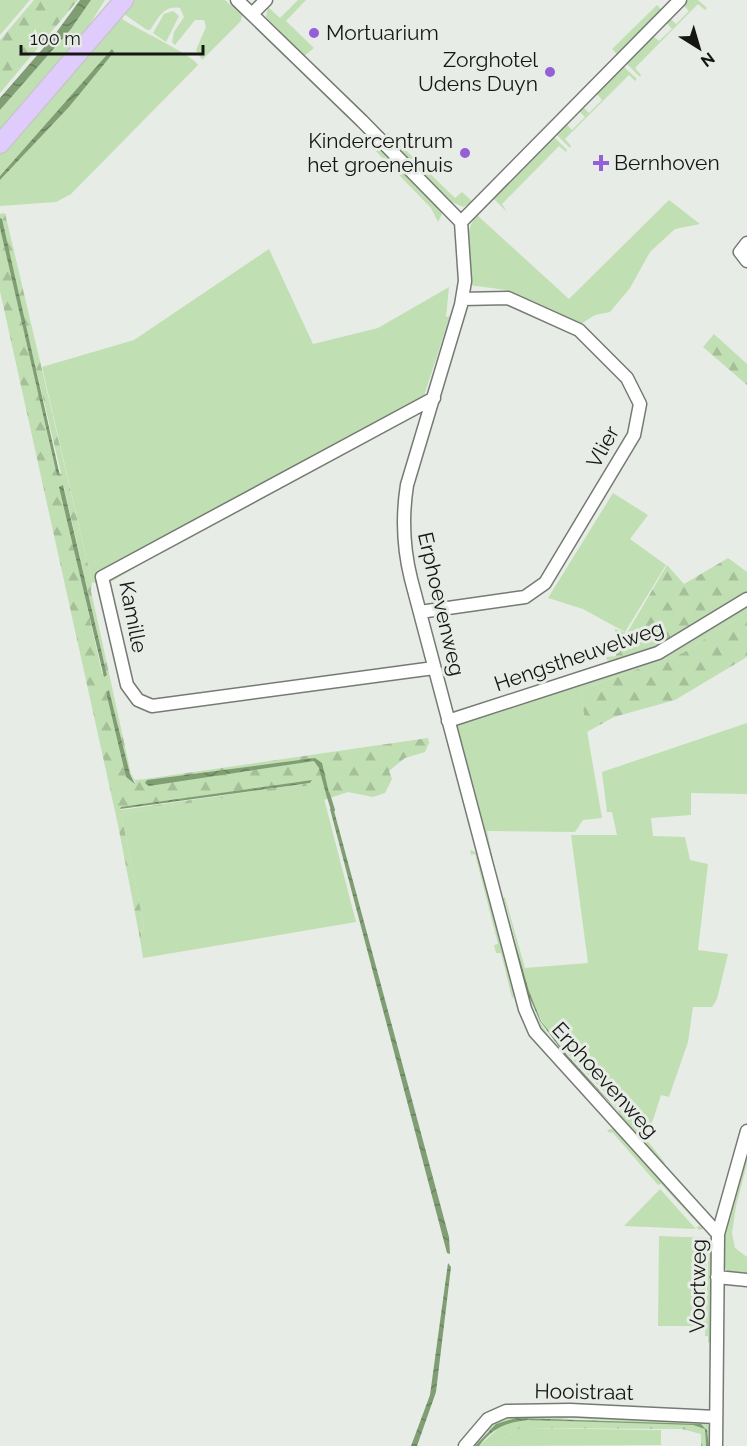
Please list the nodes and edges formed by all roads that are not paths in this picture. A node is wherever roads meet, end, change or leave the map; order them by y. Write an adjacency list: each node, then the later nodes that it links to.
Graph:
1 (111, 0): 7 (main road)
2 (124, 0): 7 (main road)
3 (237, 0): 6 (street)
4 (266, 0): 6 (street)
5 (680, 0): 9 (street)
6 (252, 14): 9 (street)
7 (90, 40): 8 (main road)
8 (0, 144)
9 (461, 222): 12 (street, Erphoevenweg)
10 (747, 243): 11 (street)
11 (747, 261)
12 (462, 299): 13 (street, Erphoevenweg); 15 (street, Vlier)
13 (434, 398): 15 (street, Erphoevenweg); 16 (street, Kamille)
14 (747, 599): 17 (street, Hengstheuvelweg)
15 (420, 612): 16 (street, Erphoevenweg)
16 (434, 668): 17 (street, Erphoevenweg)
17 (448, 721): 19 (street, Erphoevenweg)
18 (747, 1131): 19 (street, Voortweg)
19 (718, 1234): 20 (street, Voortweg)
20 (717, 1277): 21 (street); 22 (street, Voortweg)
21 (747, 1280)
22 (716, 1417): 23 (street, Hooistraat); 24 (street, Voortweg)
23 (465, 1446)
24 (716, 1446)

